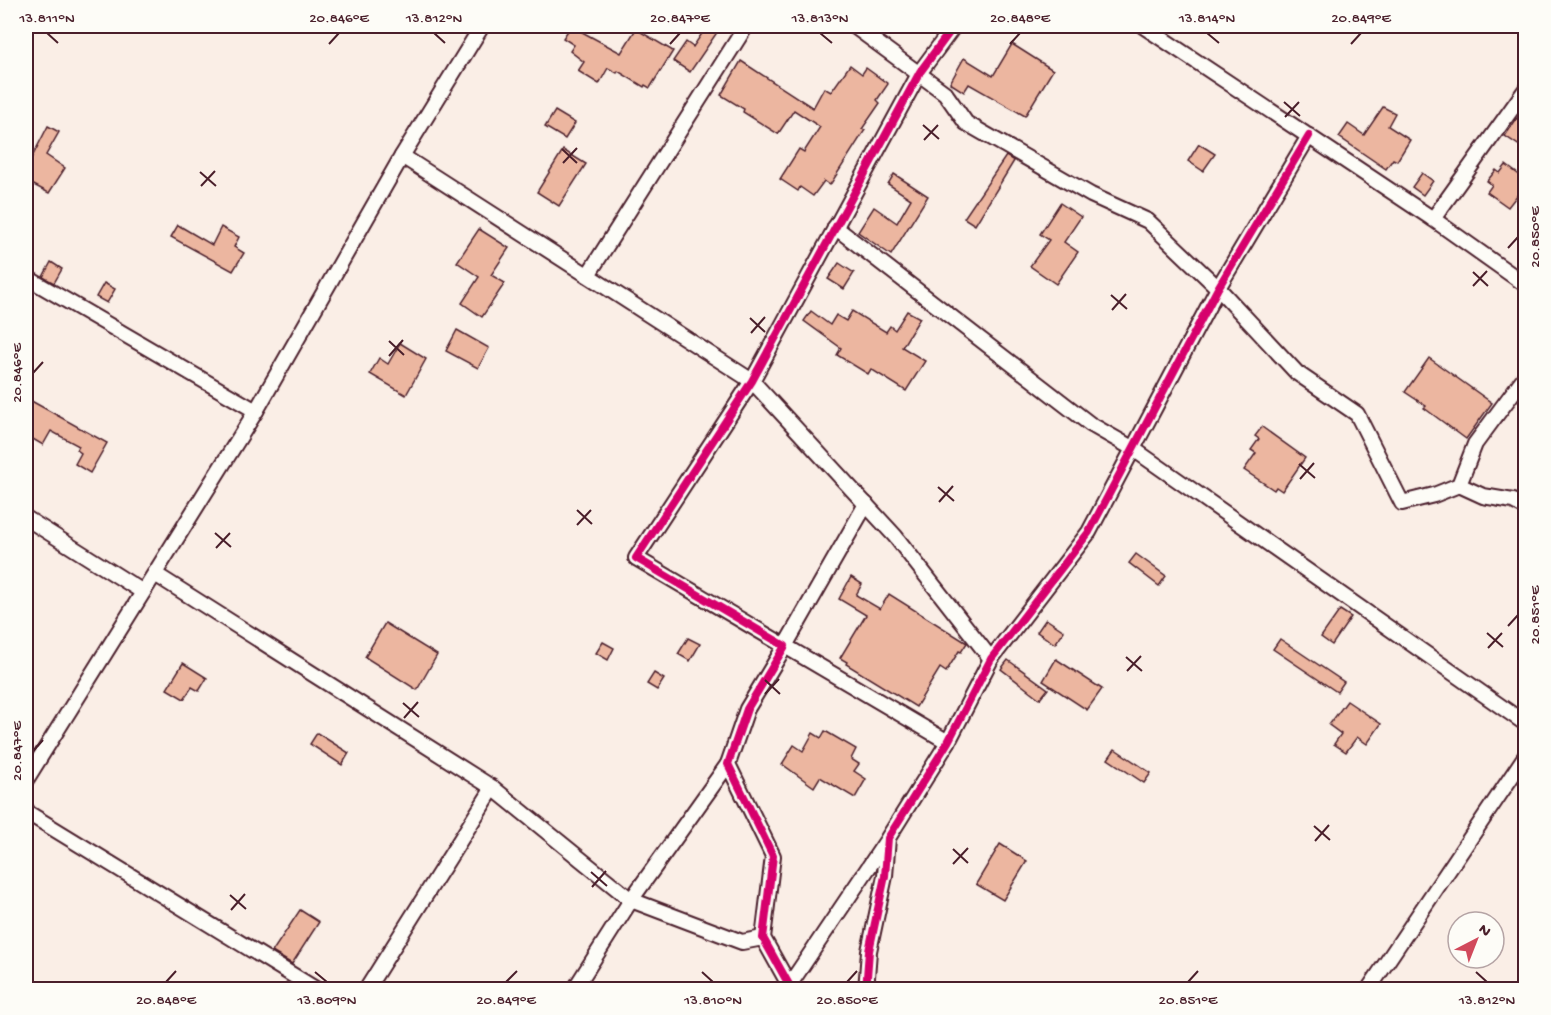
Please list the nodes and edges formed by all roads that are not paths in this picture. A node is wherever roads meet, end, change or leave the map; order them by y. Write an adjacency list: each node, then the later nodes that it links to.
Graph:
1 (482, 26): 9 (street)
2 (746, 26): 12 (street)
3 (854, 26): 6 (street)
4 (954, 26): 6 (street)
5 (1143, 26): 8 (street)
6 (920, 72): 11 (street); 15 (street)
7 (1526, 89): 10 (street)
8 (1309, 136): 10 (street); 15 (street)
9 (402, 156): 12 (street); 18 (street)
10 (1434, 219): 14 (street)
11 (835, 227): 17 (street); 19 (street)
12 (588, 275): 17 (street)
13 (26, 277): 18 (street)
14 (1526, 285)
15 (1218, 288): 19 (street); 20 (street)
16 (1526, 375): 20 (street)
17 (752, 381): 21 (street); 26 (street)
18 (256, 411): 24 (street)
19 (1132, 448): 27 (street); 28 (street)
20 (1459, 485): 22 (street)
21 (866, 504): 26 (street); 27 (street)
22 (1526, 508)
23 (26, 518): 25 (street)
24 (155, 574): 25 (street); 33 (street)
25 (143, 592): 32 (street)
26 (785, 646): 29 (street); 31 (street)
27 (991, 659): 29 (street)
28 (1526, 724)
29 (948, 742): 35 (street)
30 (1526, 755): 43 (street)
31 (728, 764): 36 (street); 37 (street)
32 (26, 780)
33 (493, 788): 36 (street); 40 (street)
34 (26, 809): 39 (street)
35 (888, 838): 38 (street); 42 (street)
36 (631, 900): 37 (street); 41 (street)
37 (763, 938): 38 (street)
38 (789, 988)
39 (317, 990)
40 (366, 990)
41 (574, 990)
42 (866, 990)
43 (1368, 990)

